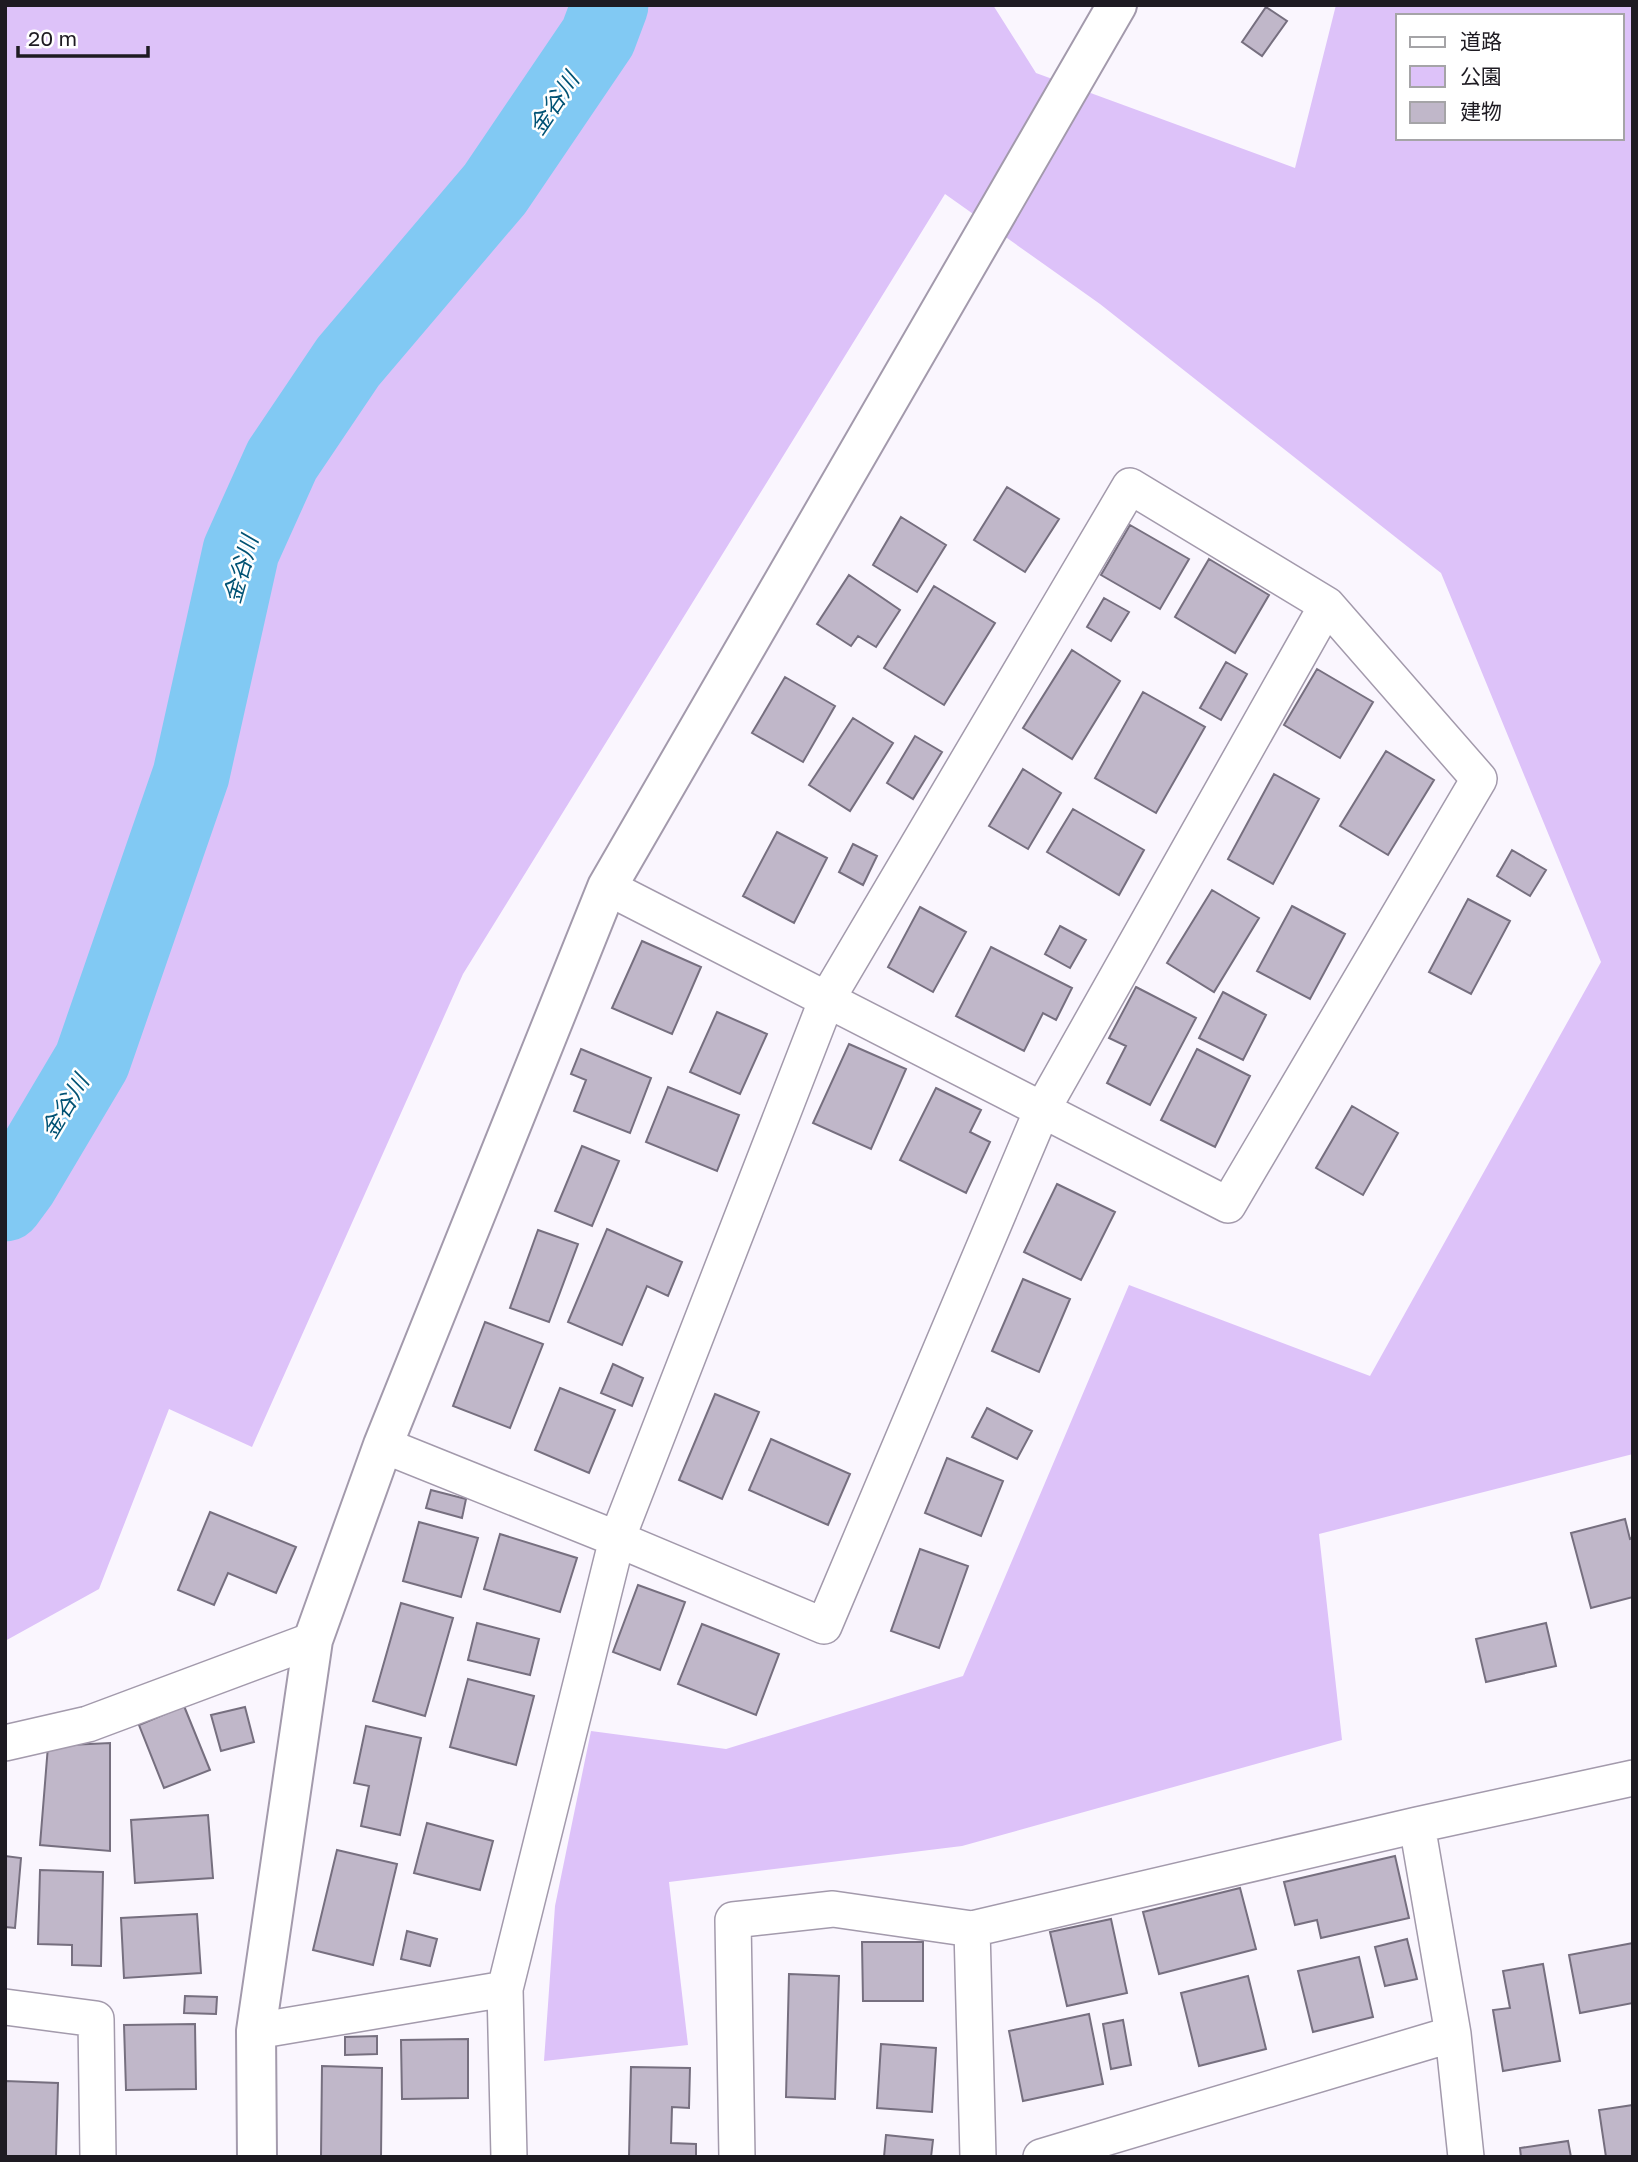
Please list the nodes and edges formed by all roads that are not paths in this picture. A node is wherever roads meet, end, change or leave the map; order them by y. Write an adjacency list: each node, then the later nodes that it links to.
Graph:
1 (1117, 5): 3 (street)
2 (1327, 605): 4 (street); 5 (street); 5 (street)
3 (607, 887): 4 (street); 6 (street)
4 (827, 999): 5 (street); 7 (street)
5 (1042, 1110): 7 (street)
6 (383, 1446): 7 (street); 8 (street)
7 (617, 1539): 13 (street)
8 (313, 1640): 9 (street); 15 (street)
9 (5, 1743)
10 (1633, 1778): 11 (street)
11 (1417, 1825): 12 (street); 16 (street)
12 (972, 1930): 20 (street); 21 (street)
13 (505, 1989): 15 (street); 19 (street)
14 (5, 2007): 17 (street)
15 (256, 2031): 18 (street)
16 (1453, 2034): 22 (street); 23 (street)
17 (98, 2157)
18 (257, 2157)
19 (509, 2157)
20 (737, 2157)
21 (978, 2157)
22 (1041, 2157)
23 (1466, 2157)

